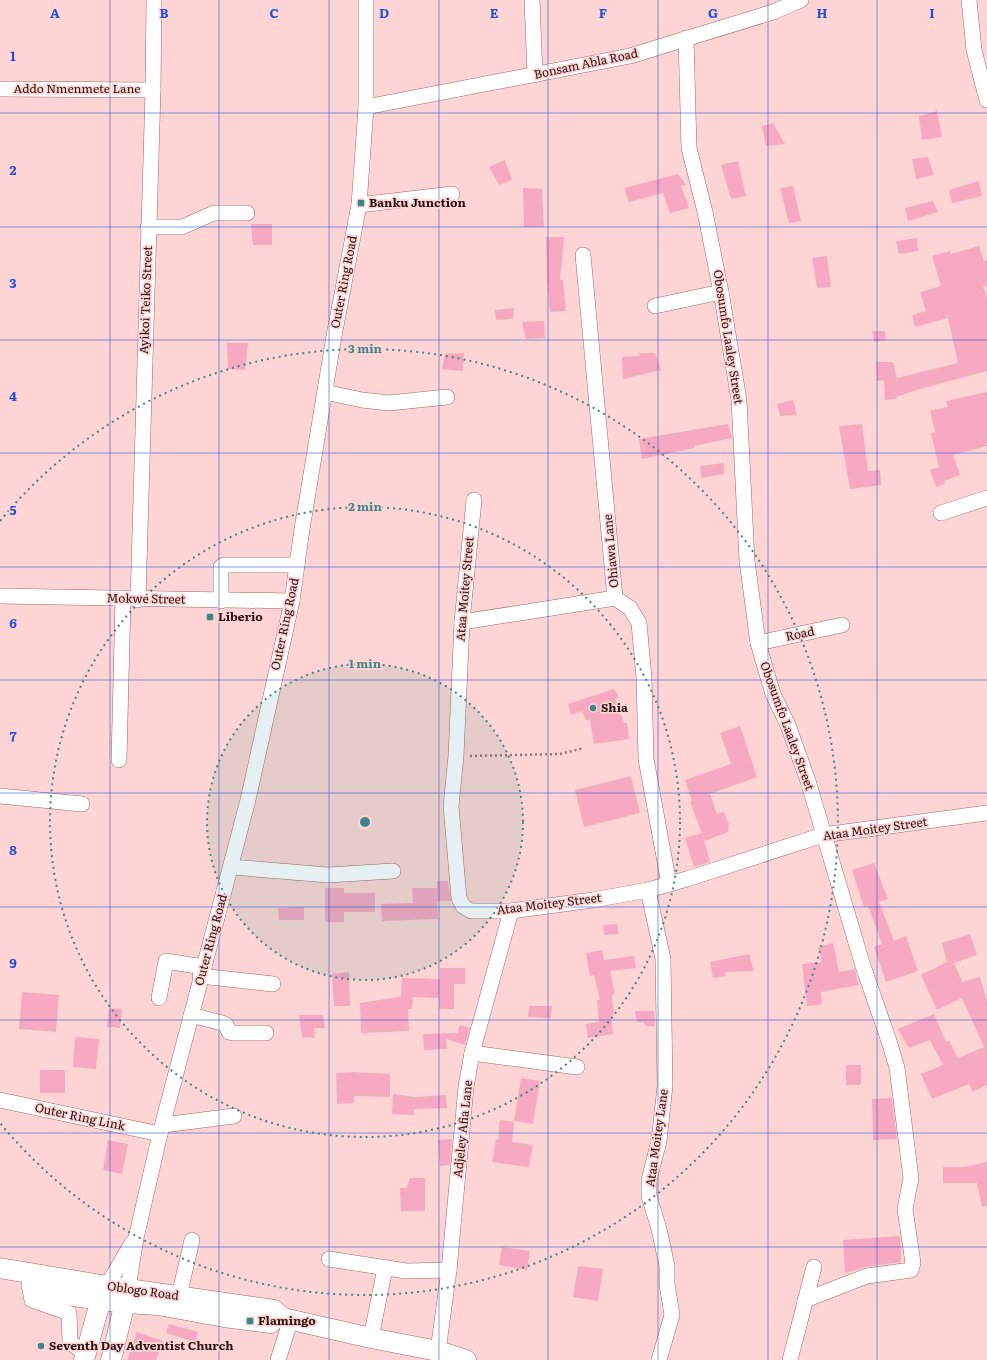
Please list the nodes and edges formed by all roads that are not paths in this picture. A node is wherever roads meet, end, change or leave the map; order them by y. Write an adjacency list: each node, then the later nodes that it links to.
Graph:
1 (154, 0): 9 (street, Ayikoi Teiko Street)
2 (366, 0): 11 (street, Outer Ring Road)
3 (532, 0): 7 (street)
4 (801, 0): 6 (street, Bonsam Abla Road)
5 (969, 0): 10 (street)
6 (686, 38): 7 (street, Bonsam Abla Road); 17 (street, Obosumfo Laaley Street)
7 (535, 75): 11 (street, Bonsam Abla Road)
8 (0, 89): 9 (street, Addo Nmenmete Lane)
9 (153, 90): 15 (street, Ayikoi Teiko Street)
10 (987, 100)
11 (366, 107): 13 (street, Outer Ring Road)
12 (452, 194): 13 (street)
13 (359, 205): 19 (street, Outer Ring Road)
14 (247, 213): 15 (street)
15 (148, 227): 27 (street, Ayikoi Teiko Street)
16 (583, 255): 26 (street, Ohiawa Lane)
17 (721, 292): 18 (street); 32 (street, Obosumfo Laaley Street)
18 (655, 306)
19 (325, 392): 20 (street); 24 (street, Outer Ring Road)
20 (448, 397)
21 (987, 498): 23 (street)
22 (474, 500): 30 (street, Ataa Moitey Street)
23 (941, 512)
24 (297, 565): 28 (street); 29 (street, Outer Ring Road)
25 (0, 596): 27 (street, Mokwe Street)
26 (615, 598): 30 (street); 40 (street, Ohiawa Lane)
27 (131, 599): 28 (street, Mokwe Street); 33 (street, Ayikoi Teiko Street)
28 (221, 601): 29 (street, Mokwe Street)
29 (292, 602): 38 (street, Outer Ring Road)
30 (462, 622): 42 (street, Ataa Moitey Street)
31 (842, 625): 32 (street, Road)
32 (758, 643): 37 (street, Obosumfo Laaley Street)
33 (119, 760)
34 (0, 796): 35 (street)
35 (82, 804)
36 (987, 813): 37 (street, Ataa Moitey Street)
37 (823, 835): 40 (street, Ataa Moitey Street); 65 (street, Obosumfo Laaley Street)
38 (231, 866): 39 (street); 43 (street, Outer Ring Road)
39 (393, 871)
40 (669, 884): 41 (street, Ataa Moitey Street)
41 (648, 890): 42 (street, Ataa Moitey Street); 73 (street, Ataa Moitey Lane)
42 (511, 911): 48 (street, Adjeley Afia Lane)
43 (202, 972): 44 (street); 45 (street); 46 (street, Outer Ring Road)
44 (273, 984)
45 (159, 998)
46 (191, 1015): 47 (street); 52 (street, Outer Ring Road)
47 (266, 1033)
48 (472, 1053): 49 (street); 59 (street, Adjeley Afia Lane)
49 (577, 1067)
50 (0, 1100): 52 (street, Outer Ring Link)
51 (234, 1116): 52 (street, Outer Ring Link)
52 (162, 1130): 53 (street, Outer Ring Road)
53 (136, 1238): 62 (street, Outer Ring Road); 63 (street, Outer Ring Road)
54 (192, 1240): 64 (street)
55 (329, 1259): 58 (street)
56 (814, 1267): 65 (street)
57 (0, 1268): 62 (main road, Oblogo Road)
58 (385, 1268): 59 (street); 67 (street)
59 (449, 1270): 68 (street, Adjeley Afia Lane)
60 (0, 1279): 61 (main road, Oblogo Road)
61 (29, 1286): 62 (main road, Oblogo Road); 69 (street)
62 (104, 1293): 63 (main road, Oblogo Road); 69 (main road, Outer Ring Road)
63 (127, 1296): 64 (main road, Oblogo Road); 66 (main road, Oblogo Road); 70 (main road, Outer Ring Road)
64 (180, 1296): 66 (main road, Oblogo Road)
65 (805, 1300): 74 (street)
66 (287, 1318): 67 (main road, Oblogo Road); 71 (street)
67 (371, 1338): 68 (main road, Oblogo Road)
68 (438, 1351): 72 (main road, Oblogo Road)
69 (85, 1357)
70 (111, 1360)
71 (278, 1360)
72 (466, 1360)
73 (659, 1360)
74 (790, 1360)

